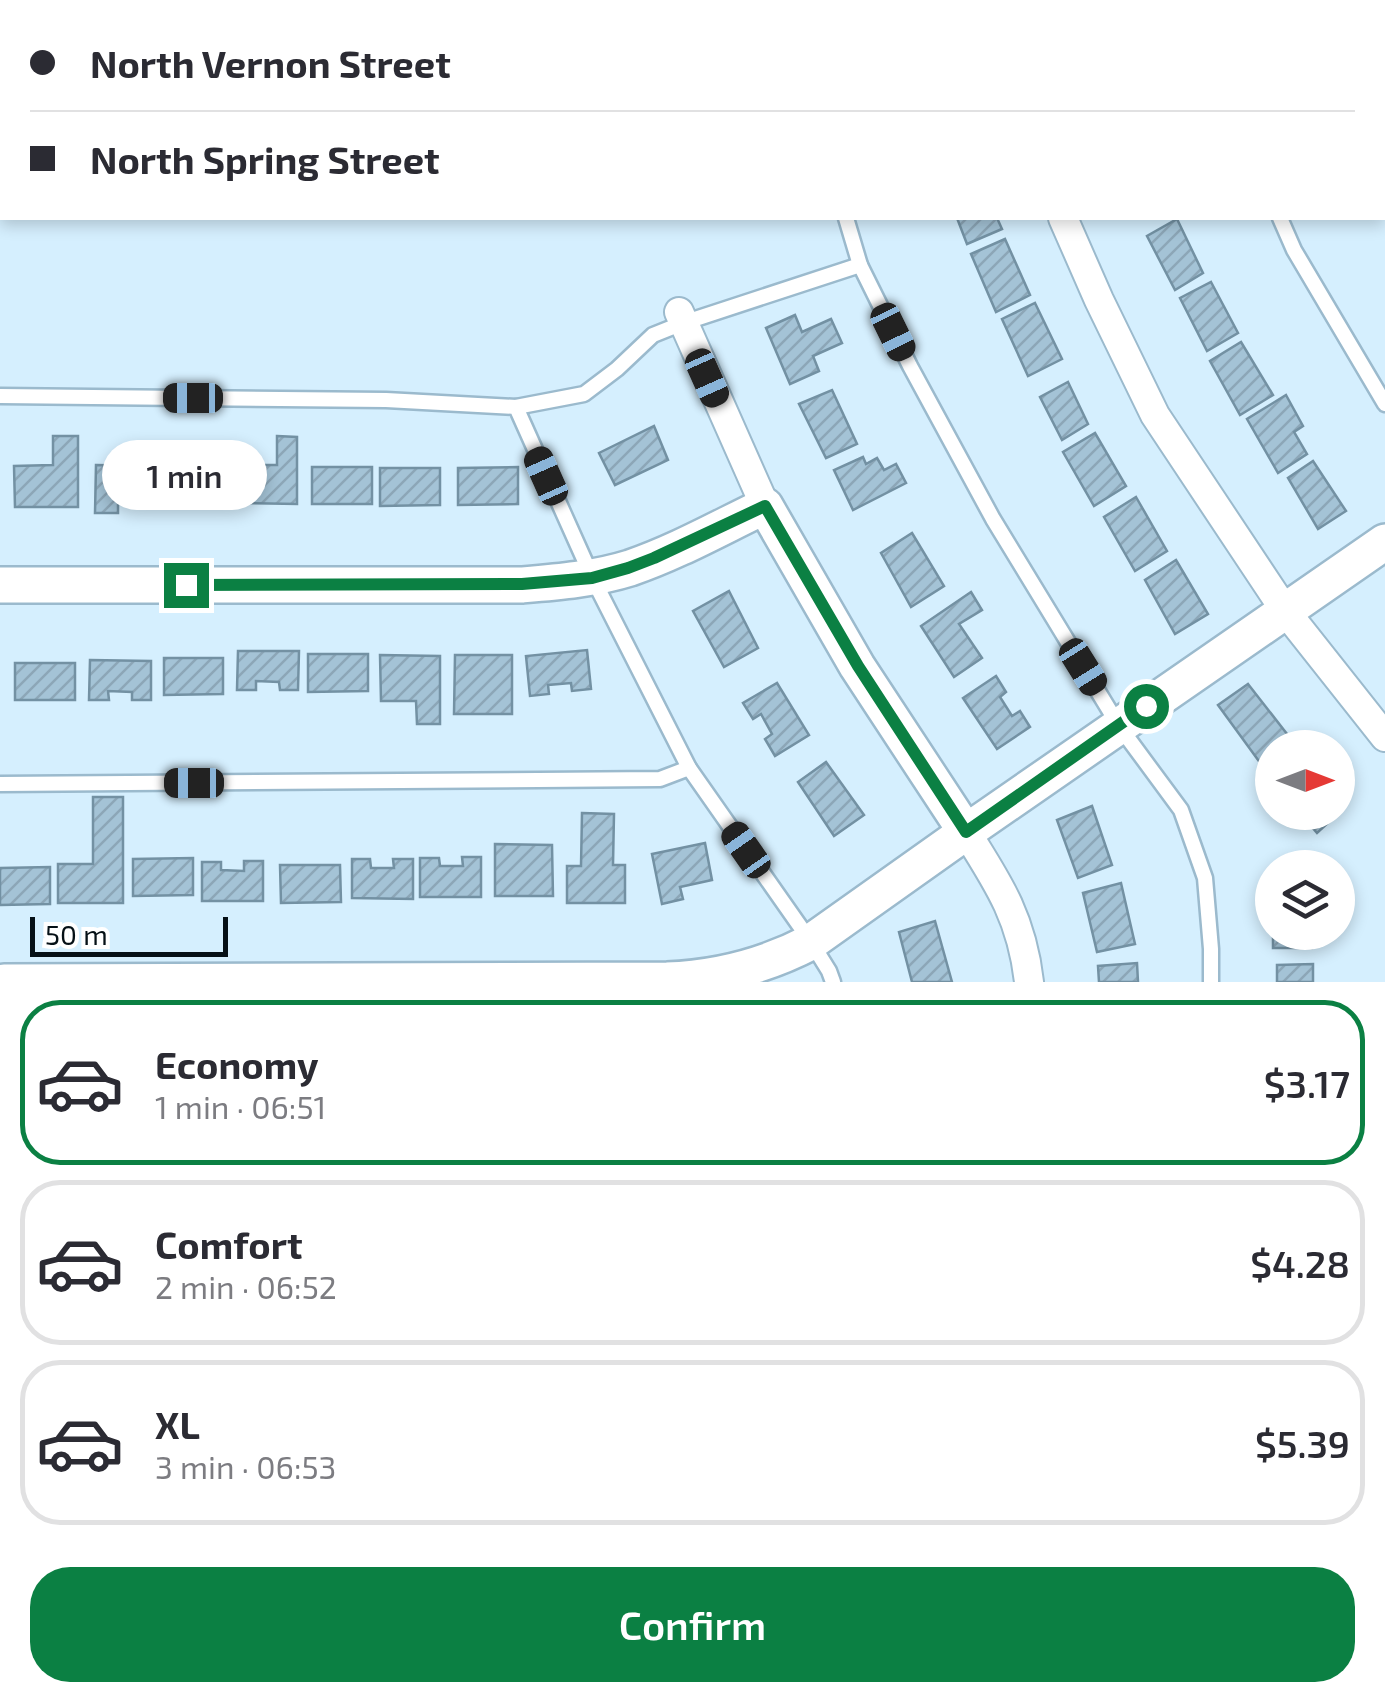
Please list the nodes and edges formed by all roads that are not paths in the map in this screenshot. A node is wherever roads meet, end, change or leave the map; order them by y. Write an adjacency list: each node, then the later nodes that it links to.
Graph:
1 (847, 220): 4 (lane)
2 (1064, 220): 13 (street)
3 (1281, 220): 7 (lane)
4 (860, 265): 5 (lane); 14 (lane)
5 (681, 317): 8 (lane); 9 (street)
6 (0, 396): 8 (lane)
7 (1385, 404)
8 (516, 408): 11 (lane)
9 (765, 506): 11 (street); 18 (street)
10 (1385, 542): 13 (street)
11 (592, 578): 12 (street); 16 (lane)
12 (0, 586)
13 (1286, 612): 14 (street); 15 (street)
14 (1118, 726): 18 (street); 23 (lane)
15 (1385, 737)
16 (689, 768): 17 (lane); 19 (lane)
17 (0, 784)
18 (966, 832): 19 (street); 22 (street)
19 (811, 942): 20 (street); 21 (lane)
20 (4, 982)
21 (832, 982)
22 (1029, 982)
23 (1212, 982)

